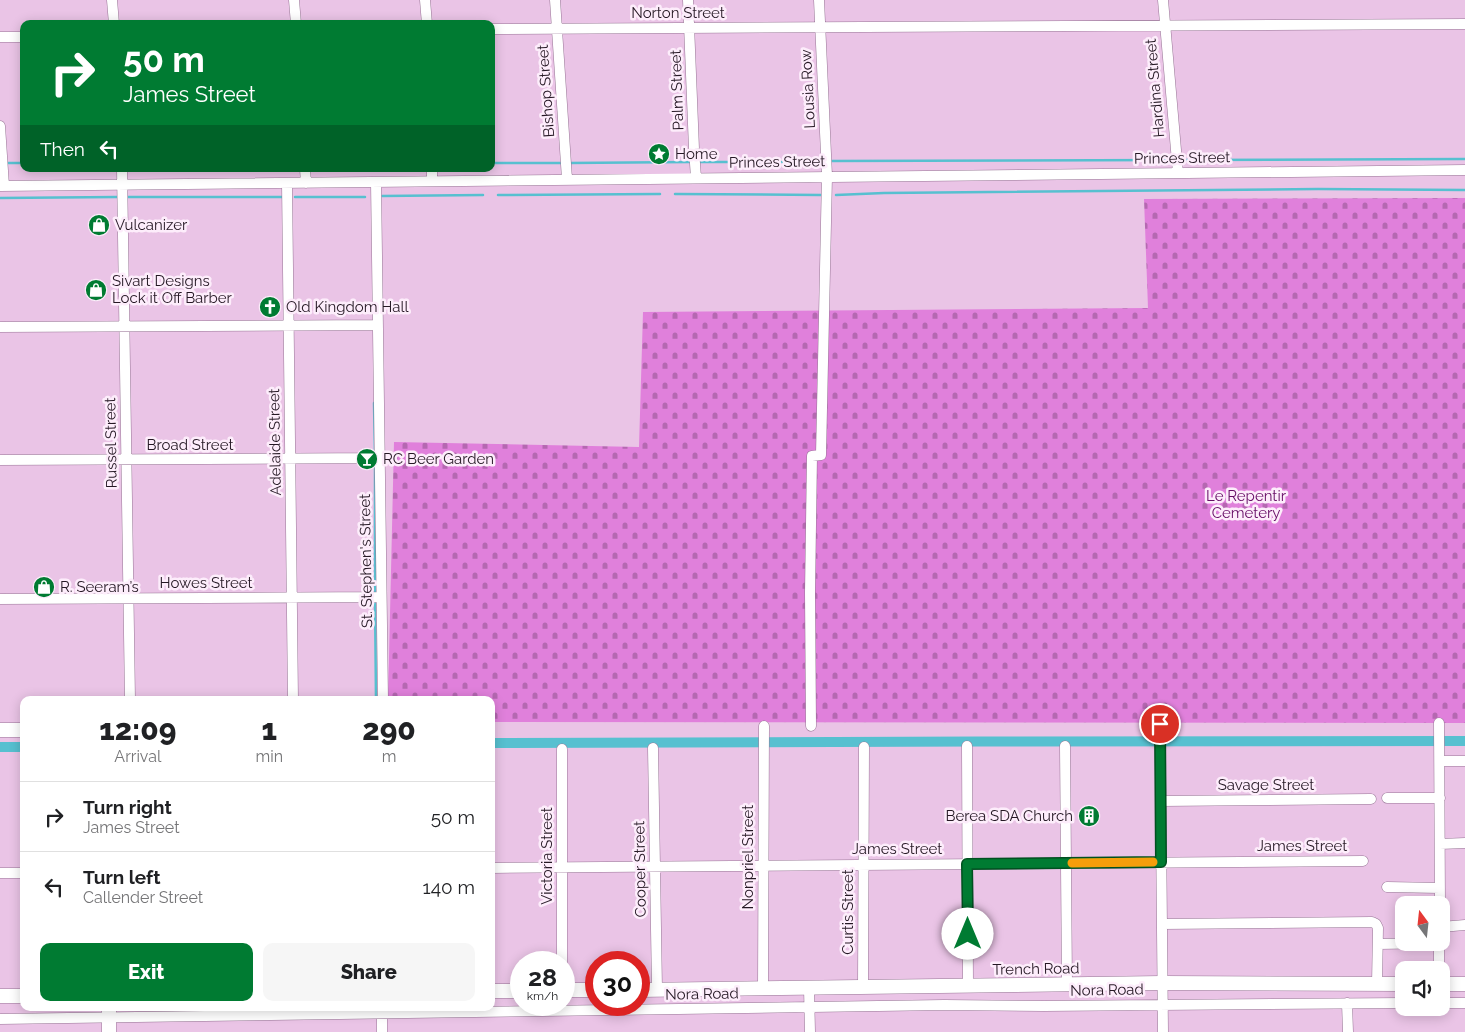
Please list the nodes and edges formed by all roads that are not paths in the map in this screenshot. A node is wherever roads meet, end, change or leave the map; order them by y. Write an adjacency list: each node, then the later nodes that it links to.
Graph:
1 (112, 0): 8 (street)
2 (294, 0): 9 (street)
3 (424, 0): 10 (street)
4 (555, 0): 16 (street, Bishop Street)
5 (688, 0): 13 (street, Palm Street)
6 (819, 0): 14 (street, Lousia Row)
7 (1163, 0): 12 (street, Hardina Street)
8 (114, 20)
9 (296, 20)
10 (426, 20)
11 (1465, 24): 12 (street, Norton Street)
12 (1165, 26): 14 (street, Norton Street); 24 (street, Hardina Street)
13 (690, 28): 14 (street, Norton Street); 16 (street, Norton Street); 26 (street, Palm Street)
14 (820, 28): 23 (street, Lousia Row)
15 (495, 29): 16 (street, Norton Street)
16 (557, 29): 27 (street, Bishop Street)
17 (0, 37): 18 (street)
18 (20, 37)
19 (0, 126): 32 (street)
20 (1465, 170): 24 (street, Princes Street)
21 (122, 172): 31 (street, Russel Street)
22 (305, 172): 28 (street)
23 (827, 173): 24 (street, Princes Street); 26 (street, Princes Street); 50 (street, Lousia Row)
24 (1178, 173)
25 (432, 174): 27 (street, Princes Street); 29 (street, Princes Street)
26 (696, 174): 27 (street, Princes Street)
27 (567, 175)
28 (306, 182): 29 (street, Princes Street); 30 (street, Princes Street)
29 (376, 182): 33 (street, St. Stephen's Street)
30 (287, 183): 31 (street, Princes Street); 35 (street, Adelaide Street)
31 (123, 185): 32 (street, Princes Street); 34 (street, Russel Street)
32 (2, 186)
33 (378, 325): 35 (street); 37 (street, St. Stephen's Street)
34 (125, 326): 35 (street); 36 (street); 40 (street, Russel Street)
35 (289, 326): 38 (street, Adelaide Street)
36 (0, 327)
37 (380, 458): 38 (street, Broad Street); 41 (street, St. Stephen's Street)
38 (290, 459): 40 (street, Broad Street); 42 (street, Adelaide Street)
39 (0, 460): 40 (street, Broad Street)
40 (127, 460): 44 (street, Russel Street)
41 (381, 597): 42 (street, Howes Street); 47 (street, St. Stephen's Street)
42 (292, 598): 44 (street, Howes Street); 46 (street, Adelaide Street)
43 (0, 599): 44 (street, Howes Street)
44 (129, 599): 45 (street, Russel Street)
45 (130, 696)
46 (294, 696)
47 (382, 696)
48 (1439, 723): 59 (street)
49 (764, 726): 73 (street, Nonpriel Street)
50 (811, 726)
51 (1160, 727): 64 (street)
52 (0, 730): 53 (street)
53 (20, 730)
54 (967, 746): 70 (street)
55 (1065, 746): 69 (street)
56 (864, 747): 71 (street, Curtis Street)
57 (653, 748): 72 (street, Cooper Street)
58 (562, 749): 74 (street, Victoria Street)
59 (1440, 761): 60 (street); 62 (street)
60 (1465, 761)
61 (1387, 798): 62 (street)
62 (1440, 798): 66 (street)
63 (1371, 799): 64 (street, Savage Street)
64 (1161, 801): 68 (street)
65 (1465, 843): 66 (street)
66 (1440, 844): 79 (street)
67 (1363, 861): 68 (street, James Street)
68 (1161, 862): 69 (street, James Street); 81 (street)
69 (1066, 863): 70 (street, James Street); 88 (street)
70 (967, 864): 71 (street, James Street); 93 (street)
71 (863, 865): 73 (street, James Street); 94 (street, Curtis Street)
72 (655, 866): 73 (street, James Street); 74 (street, James Street); 98 (street, Cooper Street)
73 (763, 866): 95 (street, Nonpriel Street)
74 (562, 867): 75 (street, James Street); 86 (street, Victoria Street)
75 (495, 868)
76 (0, 873): 77 (street)
77 (20, 873)
78 (1387, 887): 79 (street)
79 (1440, 888): 80 (street)
80 (1440, 896)
81 (1162, 924): 84 (street); 87 (street)
82 (1465, 926): 83 (street)
83 (1450, 927)
84 (1378, 944): 85 (street); 89 (street)
85 (1395, 944)
86 (562, 951)
87 (1162, 983): 88 (street, Trench Road); 89 (street, Trench Road); 107 (street)
88 (1067, 984): 93 (street, Trench Road)
89 (1378, 984): 90 (street, Trench Road)
90 (1395, 984)
91 (1450, 984): 92 (street)
92 (1465, 984)
93 (968, 986): 94 (street, Trench Road)
94 (863, 987): 96 (street, Trench Road)
95 (763, 988): 96 (street, Trench Road); 98 (street, Trench Road)
96 (809, 988): 108 (street)
97 (650, 989): 98 (street, Trench Road)
98 (657, 989)
99 (495, 991): 100 (street)
100 (510, 991)
101 (0, 996): 102 (street)
102 (20, 996)
103 (1347, 1003): 104 (street, Nora Road); 107 (street, Nora Road); 118 (street)
104 (1395, 1003)
105 (1450, 1003): 106 (street)
106 (1465, 1003)
107 (1162, 1004): 108 (street, Nora Road); 117 (street)
108 (809, 1007): 109 (street, Nora Road); 116 (street)
109 (495, 1009)
110 (246, 1011): 112 (street, Nora Road)
111 (382, 1011): 115 (street)
112 (109, 1012): 113 (street, Nora Road); 114 (street)
113 (0, 1019)
114 (109, 1032)
115 (382, 1032)
116 (810, 1032)
117 (1163, 1032)
118 (1348, 1032)

